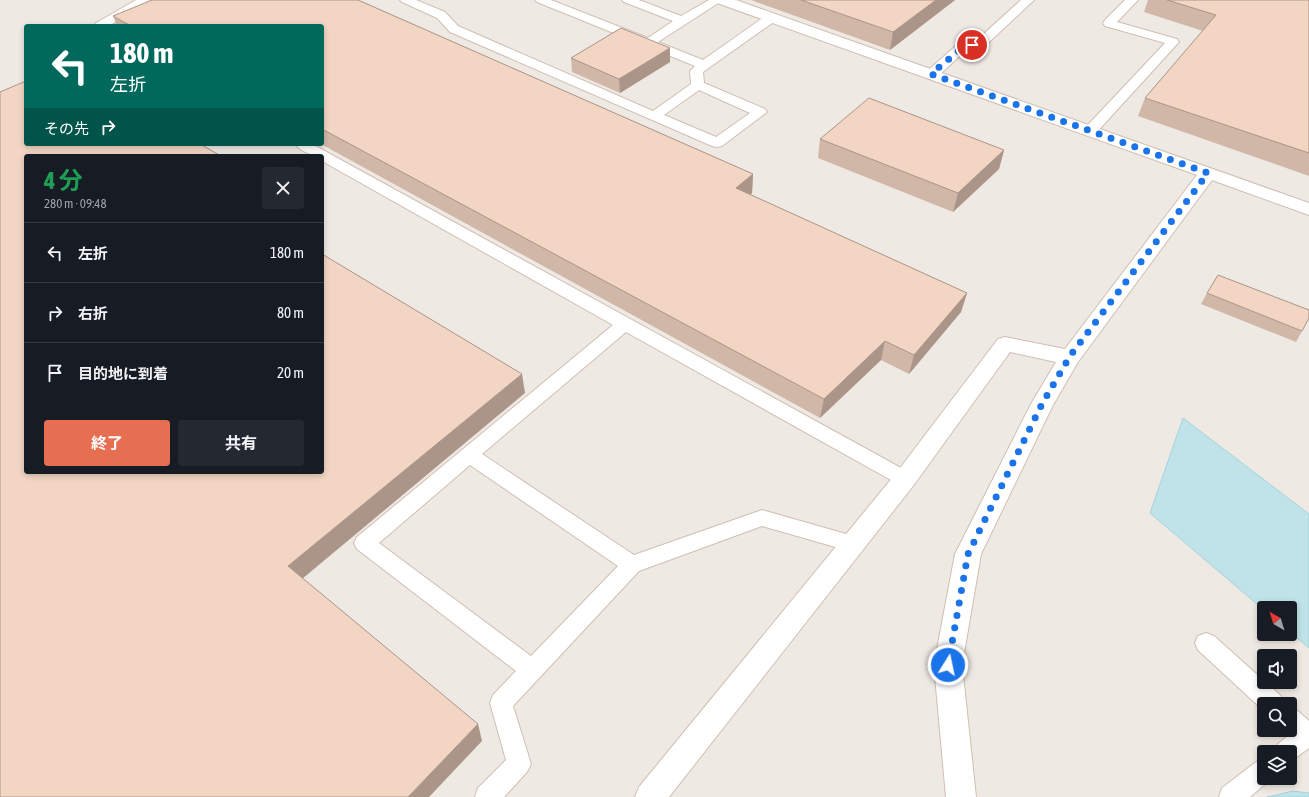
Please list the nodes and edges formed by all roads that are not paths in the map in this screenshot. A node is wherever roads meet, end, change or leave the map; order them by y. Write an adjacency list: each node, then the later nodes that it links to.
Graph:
1 (144, 0): 11 (lane)
2 (541, 0): 12 (lane)
3 (628, 0): 10 (lane)
4 (717, 0): 10 (lane)
5 (722, 0): 9 (street)
6 (1028, 0): 14 (lane)
7 (1132, 0): 17 (lane)
8 (413, 1): 16 (lane)
9 (771, 18): 13 (lane); 14 (street)
10 (682, 20): 12 (lane)
11 (103, 24)
12 (649, 43): 13 (lane)
13 (705, 65): 15 (lane)
14 (931, 74): 17 (street)
15 (698, 85): 16 (lane); 16 (lane)
16 (654, 116)
17 (1090, 131): 21 (street)
18 (306, 146): 19 (lane)
19 (320, 154)
20 (324, 156): 23 (lane)
21 (1208, 173): 22 (street); 24 (street)
22 (1309, 209)
23 (625, 324): 25 (lane); 26 (lane)
24 (1070, 356): 26 (street); 38 (street)
25 (469, 455): 28 (lane); 30 (lane)
26 (905, 480): 27 (street)
27 (854, 544): 28 (lane); 37 (street)
28 (632, 565): 30 (lane)
29 (1206, 643): 31 (lane)
30 (532, 670): 36 (lane)
31 (1265, 697)
32 (1297, 726): 33 (lane)
33 (1308, 736): 34 (lane)
34 (1296, 745)
35 (1257, 776): 39 (lane)
36 (487, 797)
37 (650, 797)
38 (961, 797)
39 (1231, 797)

